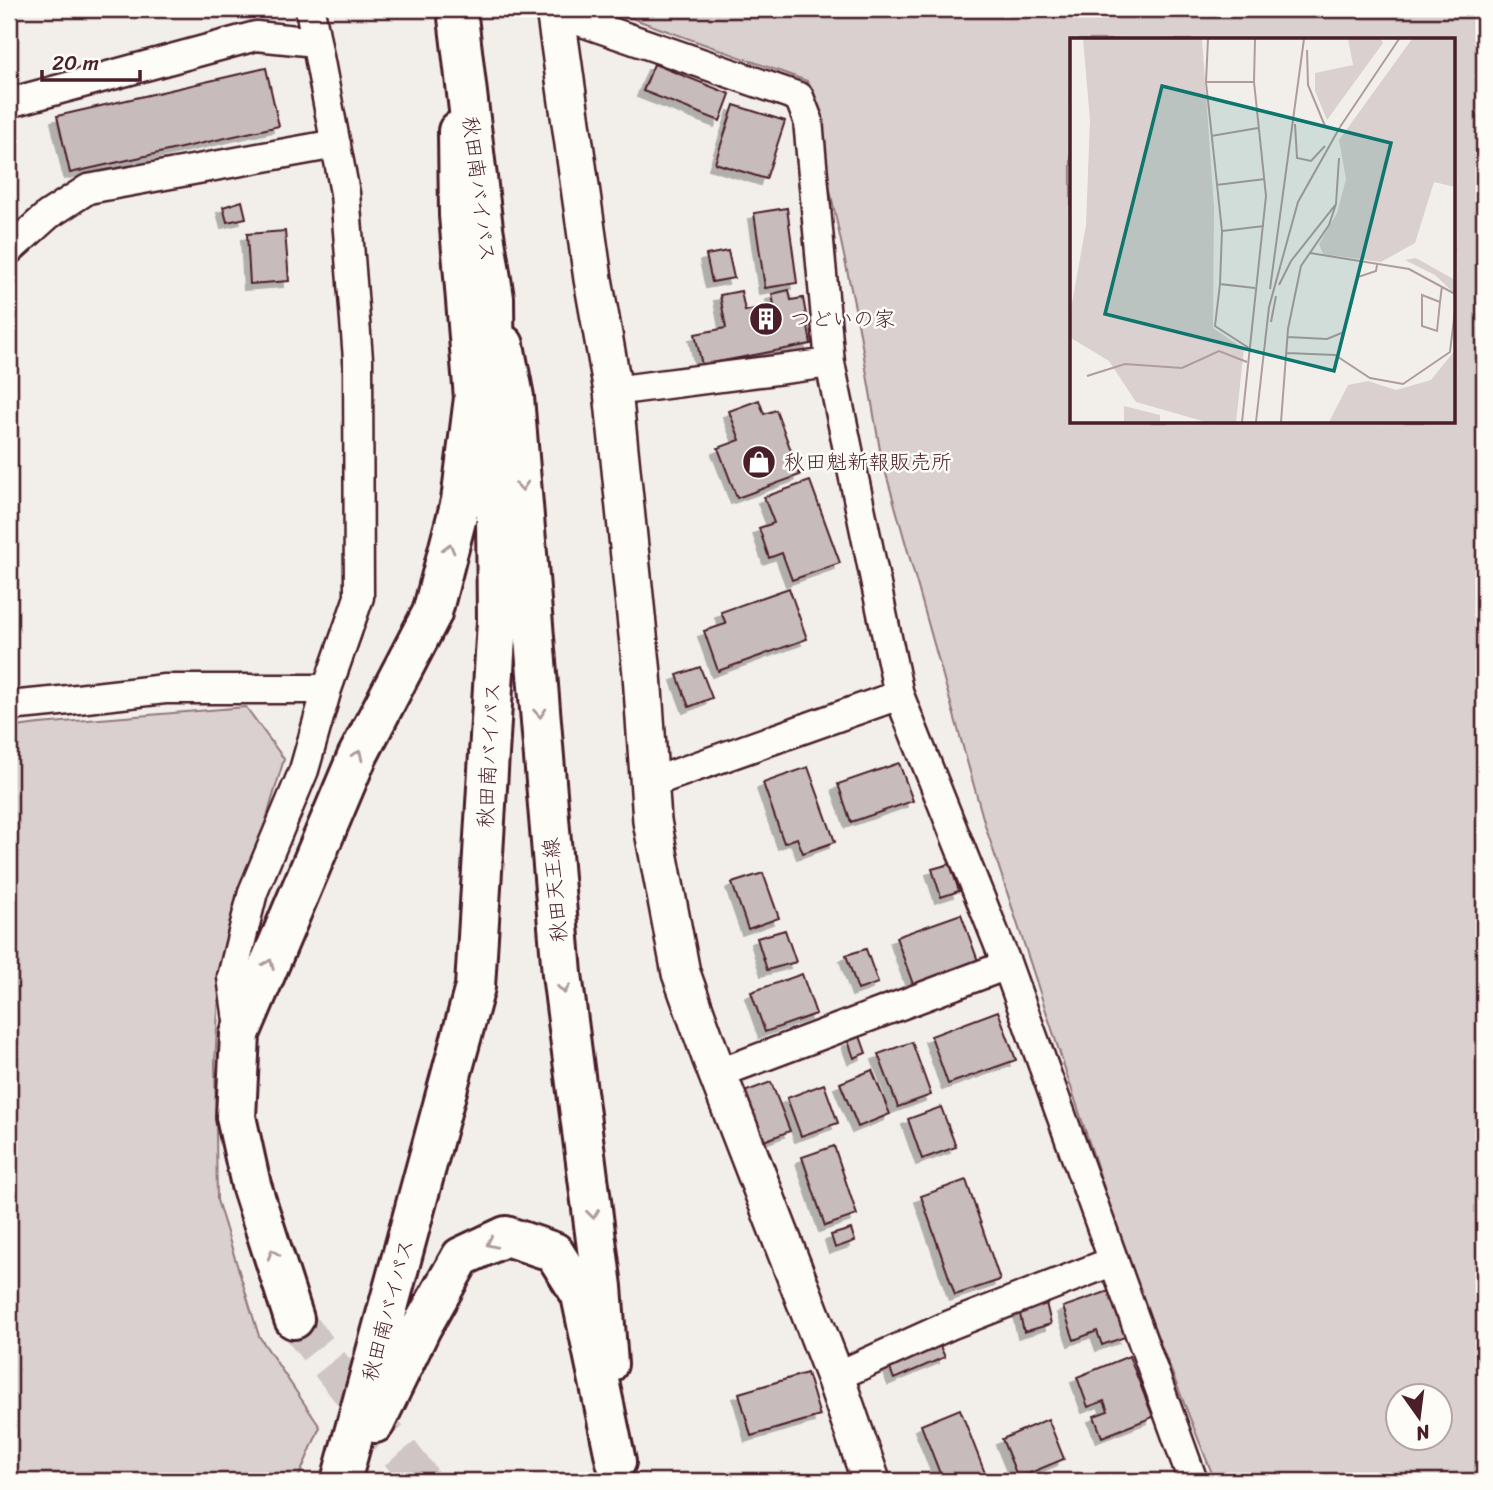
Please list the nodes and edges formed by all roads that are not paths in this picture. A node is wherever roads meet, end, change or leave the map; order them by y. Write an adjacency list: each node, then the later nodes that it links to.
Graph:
1 (310, 9): 4 (street)
2 (457, 10): 8 (main road, 秋田南バイパス); 16 (main road, one-way to 2)
3 (556, 11): 9 (street); 10 (street)
4 (316, 42): 5 (street); 6 (street)
5 (9, 97)
6 (336, 144): 7 (street); 11 (street)
7 (9, 250)
8 (494, 298): 21 (main road, 秋田天王線, one-way to 21); 22 (main road, 秋田南バイパス)
9 (830, 363): 10 (street); 12 (street)
10 (613, 391): 14 (street)
11 (327, 689): 13 (street); 16 (street)
12 (899, 695): 14 (street); 15 (street)
13 (9, 706)
14 (650, 783): 17 (street)
15 (1007, 965): 17 (street); 18 (street)
16 (240, 1034): 19 (main road, one-way to 16)
17 (718, 1074): 20 (street)
18 (1114, 1261): 20 (street); 25 (street)
19 (294, 1319)
20 (835, 1377): 24 (street)
21 (618, 1471): 23 (main road, one-way to 23)
22 (341, 1481)
23 (347, 1481)
24 (871, 1481)
25 (1193, 1481)

